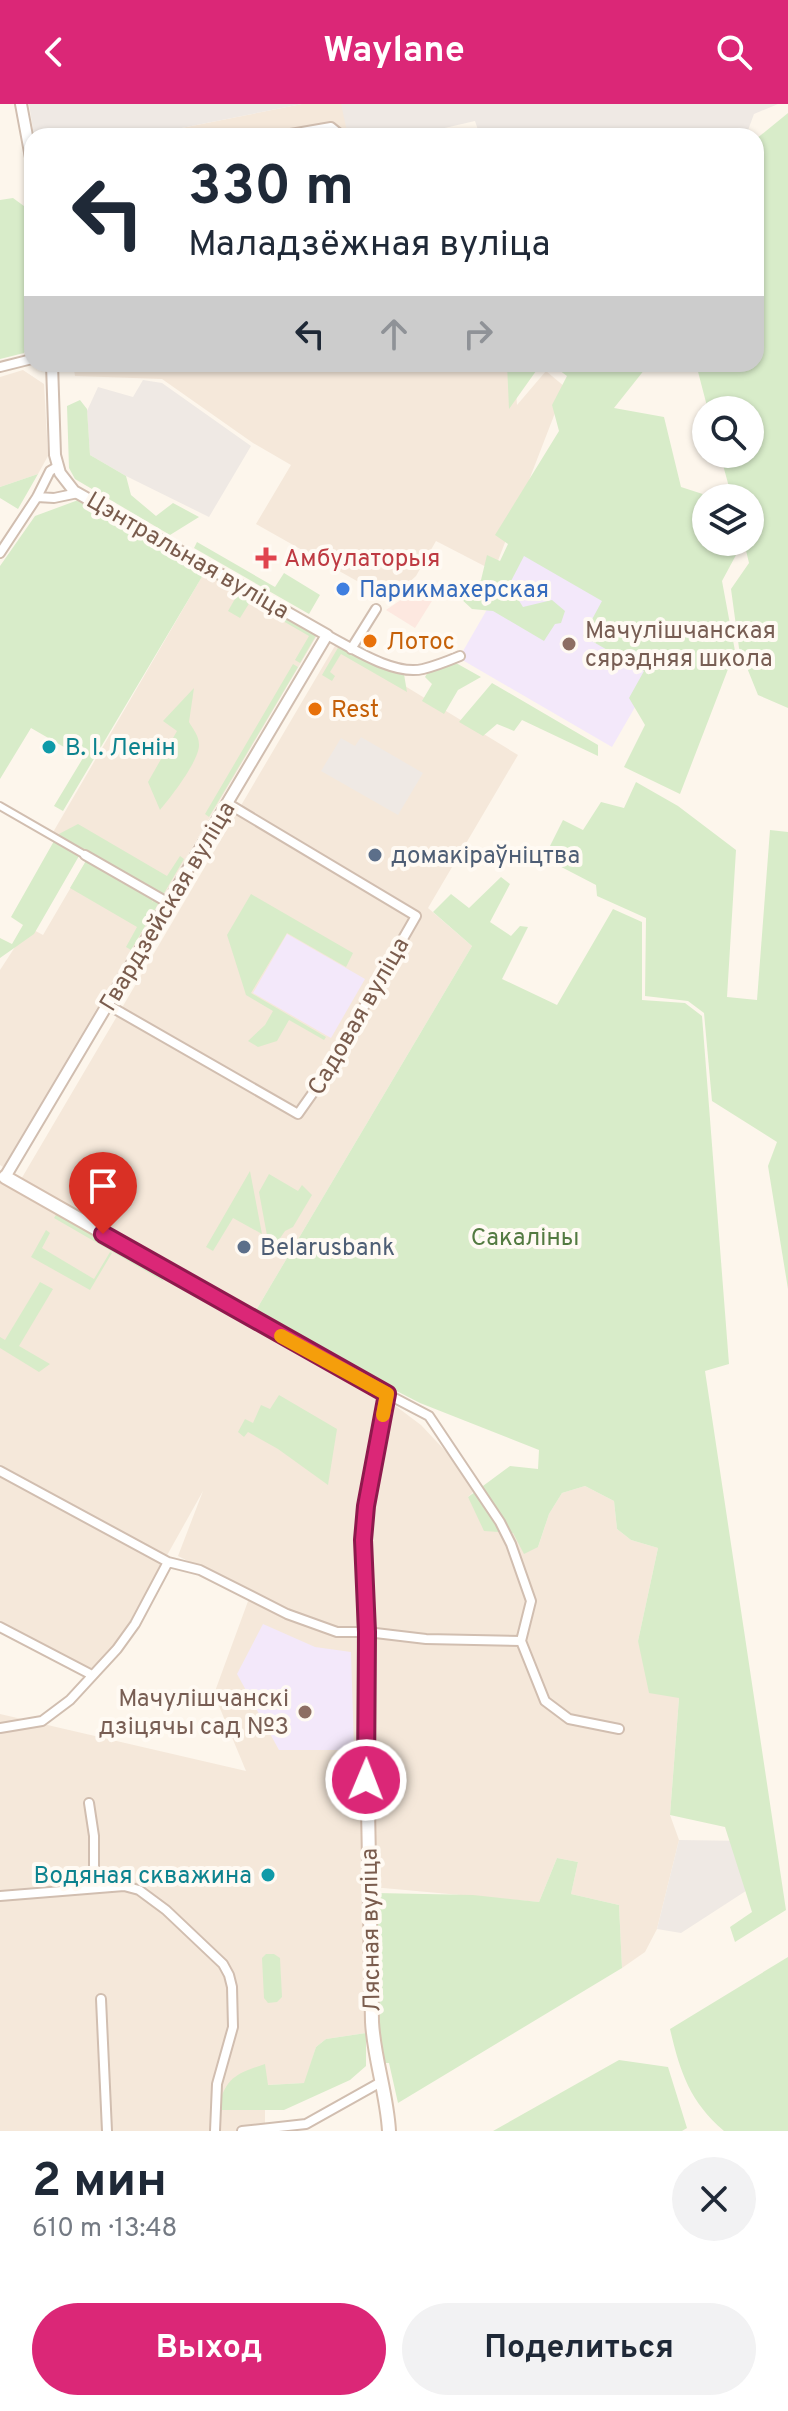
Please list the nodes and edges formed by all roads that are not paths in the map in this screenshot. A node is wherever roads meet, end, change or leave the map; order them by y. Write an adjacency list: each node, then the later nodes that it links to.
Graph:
1 (21, 104): 2 (street)
2 (25, 128)
3 (24, 361): 4 (street)
4 (0, 367)
5 (52, 372): 6 (street)
6 (57, 467): 7 (street, Цэнтральная вуліца); 8 (street)
7 (78, 493): 8 (street); 11 (street, Цэнтральная вуліца)
8 (37, 497): 9 (street)
9 (0, 553)
10 (376, 609): 12 (street)
11 (327, 635): 12 (street); 14 (street, Гвардзейская вуліца)
12 (351, 649): 13 (street)
13 (460, 656)
14 (227, 803): 17 (street, Гвардзейская вуліца); 18 (street, Садовая вуліца)
15 (0, 806): 16 (street)
16 (85, 855): 17 (street)
17 (167, 902): 18 (street, Гвардзейская вуліца)
18 (108, 1005): 19 (street, Гвардзейская вуліца)
19 (3, 1176): 20 (main road)
20 (387, 1394): 24 (main road, Лясная вуліца); 25 (street)
21 (0, 1471): 22 (street)
22 (168, 1562): 24 (street); 26 (street)
23 (0, 1627): 26 (street)
24 (367, 1632): 25 (street); 33 (main road, Лясная вуліца)
25 (521, 1641): 28 (street)
26 (92, 1675): 27 (street)
27 (0, 1728)
28 (619, 1729)
29 (89, 1803): 30 (street)
30 (94, 1888): 31 (street); 35 (street)
31 (0, 1896)
32 (101, 1999): 34 (street)
33 (381, 2082): 36 (street); 37 (main road, Лясная вуліца)
34 (107, 2131)
35 (215, 2131)
36 (242, 2131)
37 (389, 2131)

